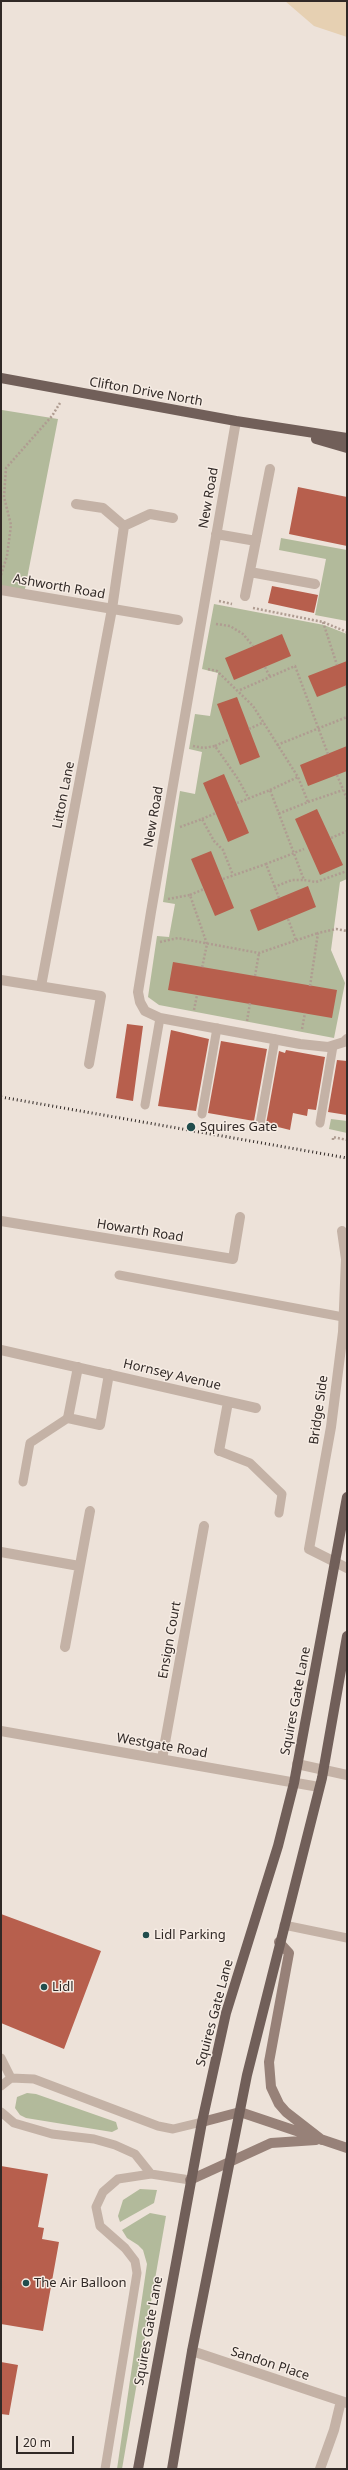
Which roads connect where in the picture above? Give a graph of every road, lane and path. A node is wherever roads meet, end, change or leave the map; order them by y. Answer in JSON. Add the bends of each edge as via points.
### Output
{"nodes":[{"id":1,"x":1,"y":378,"type":"edge"},
{"id":2,"x":67,"y":390,"type":"junction"},
{"id":3,"x":236,"y":421,"type":"junction"},
{"id":4,"x":287,"y":430,"type":"junction"},
{"id":5,"x":347,"y":438,"type":"edge"},
{"id":6,"x":347,"y":448,"type":"edge"},
{"id":7,"x":270,"y":469,"type":"dead end"},
{"id":8,"x":76,"y":504,"type":"dead end"},
{"id":9,"x":173,"y":518,"type":"dead end"},
{"id":10,"x":124,"y":526,"type":"junction"},
{"id":11,"x":216,"y":534,"type":"junction"},
{"id":12,"x":256,"y":541,"type":"junction"},
{"id":13,"x":250,"y":572,"type":"junction"},
{"id":14,"x":1,"y":575,"type":"edge"},
{"id":15,"x":315,"y":584,"type":"dead end"},
{"id":16,"x":1,"y":590,"type":"edge"},
{"id":17,"x":246,"y":596,"type":"dead end"},
{"id":18,"x":205,"y":598,"type":"junction"},
{"id":19,"x":235,"y":604,"type":"dead end"},
{"id":20,"x":249,"y":607,"type":"dead end"},
{"id":21,"x":112,"y":609,"type":"junction"},
{"id":22,"x":178,"y":620,"type":"dead end"},
{"id":23,"x":201,"y":621,"type":"junction"},
{"id":24,"x":323,"y":622,"type":"junction"},
{"id":25,"x":347,"y":632,"type":"edge"},
{"id":26,"x":254,"y":646,"type":"dead end"},
{"id":27,"x":338,"y":665,"type":"dead end"},
{"id":28,"x":194,"y":666,"type":"junction"},
{"id":29,"x":265,"y":667,"type":"dead end"},
{"id":30,"x":270,"y":677,"type":"junction"},
{"id":31,"x":239,"y":690,"type":"junction"},
{"id":32,"x":347,"y":717,"type":"edge"},
{"id":33,"x":264,"y":722,"type":"junction"},
{"id":34,"x":318,"y":728,"type":"junction"},
{"id":35,"x":249,"y":730,"type":"dead end"},
{"id":36,"x":228,"y":740,"type":"dead end"},
{"id":37,"x":180,"y":744,"type":"junction"},
{"id":38,"x":277,"y":745,"type":"junction"},
{"id":39,"x":215,"y":746,"type":"junction"},
{"id":40,"x":328,"y":754,"type":"dead end"},
{"id":41,"x":337,"y":775,"type":"dead end"},
{"id":42,"x":298,"y":777,"type":"junction"},
{"id":43,"x":270,"y":790,"type":"junction"},
{"id":44,"x":343,"y":790,"type":"junction"},
{"id":45,"x":249,"y":799,"type":"junction"},
{"id":46,"x":347,"y":799,"type":"edge"},
{"id":47,"x":308,"y":802,"type":"junction"},
{"id":48,"x":237,"y":803,"type":"dead end"},
{"id":49,"x":216,"y":813,"type":"dead end"},
{"id":50,"x":278,"y":814,"type":"junction"},
{"id":51,"x":202,"y":819,"type":"junction"},
{"id":52,"x":166,"y":827,"type":"junction"},
{"id":53,"x":347,"y":831,"type":"edge"},
{"id":54,"x":330,"y":838,"type":"dead end"},
{"id":55,"x":304,"y":849,"type":"dead end"},
{"id":56,"x":294,"y":853,"type":"junction"},
{"id":57,"x":266,"y":864,"type":"junction"},
{"id":58,"x":347,"y":871,"type":"edge"},
{"id":59,"x":234,"y":875,"type":"junction"},
{"id":60,"x":223,"y":879,"type":"dead end"},
{"id":61,"x":304,"y":880,"type":"junction"},
{"id":62,"x":274,"y":887,"type":"junction"},
{"id":63,"x":204,"y":888,"type":"dead end"},
{"id":64,"x":190,"y":894,"type":"junction"},
{"id":65,"x":153,"y":897,"type":"junction"},
{"id":66,"x":279,"y":898,"type":"dead end"},
{"id":67,"x":288,"y":919,"type":"dead end"},
{"id":68,"x":347,"y":931,"type":"edge"},
{"id":69,"x":318,"y":933,"type":"junction"},
{"id":70,"x":146,"y":940,"type":"junction"},
{"id":71,"x":296,"y":940,"type":"junction"},
{"id":72,"x":207,"y":944,"type":"junction"},
{"id":73,"x":259,"y":952,"type":"junction"},
{"id":74,"x":202,"y":968,"type":"dead end"},
{"id":75,"x":255,"y":976,"type":"dead end"},
{"id":76,"x":1,"y":980,"type":"edge"},
{"id":77,"x":41,"y":986,"type":"junction"},
{"id":78,"x":310,"y":986,"type":"dead end"},
{"id":79,"x":160,"y":1018,"type":"junction"},
{"id":80,"x":217,"y":1028,"type":"junction"},
{"id":81,"x":275,"y":1039,"type":"junction"},
{"id":82,"x":347,"y":1039,"type":"edge"},
{"id":83,"x":333,"y":1046,"type":"junction"},
{"id":84,"x":88,"y":1064,"type":"dead end"},
{"id":85,"x":145,"y":1105,"type":"dead end"},
{"id":86,"x":202,"y":1114,"type":"dead end"},
{"id":87,"x":320,"y":1123,"type":"dead end"},
{"id":88,"x":260,"y":1124,"type":"dead end"},
{"id":89,"x":333,"y":1140,"type":"dead end"},
{"id":90,"x":347,"y":1140,"type":"edge"},
{"id":91,"x":240,"y":1217,"type":"dead end"},
{"id":92,"x":1,"y":1221,"type":"edge"},
{"id":93,"x":342,"y":1231,"type":"dead end"},
{"id":94,"x":119,"y":1275,"type":"dead end"},
{"id":95,"x":343,"y":1317,"type":"junction"},
{"id":96,"x":1,"y":1350,"type":"edge"},
{"id":97,"x":78,"y":1367,"type":"junction"},
{"id":98,"x":109,"y":1374,"type":"junction"},
{"id":99,"x":228,"y":1402,"type":"junction"},
{"id":100,"x":256,"y":1408,"type":"dead end"},
{"id":101,"x":68,"y":1418,"type":"junction"},
{"id":102,"x":219,"y":1451,"type":"joint"},
{"id":103,"x":23,"y":1482,"type":"dead end"},
{"id":104,"x":347,"y":1497,"type":"edge"},
{"id":105,"x":90,"y":1511,"type":"dead end"},
{"id":106,"x":279,"y":1513,"type":"dead end"},
{"id":107,"x":344,"y":1525,"type":"edge"},
{"id":108,"x":204,"y":1526,"type":"dead end"},
{"id":109,"x":1,"y":1552,"type":"edge"},
{"id":110,"x":335,"y":1563,"type":"junction"},
{"id":111,"x":79,"y":1566,"type":"junction"},
{"id":112,"x":347,"y":1568,"type":"edge"},
{"id":113,"x":347,"y":1636,"type":"edge"},
{"id":114,"x":65,"y":1647,"type":"dead end"},
{"id":115,"x":1,"y":1731,"type":"edge"},
{"id":116,"x":162,"y":1759,"type":"junction"},
{"id":117,"x":297,"y":1764,"type":"junction"},
{"id":118,"x":324,"y":1768,"type":"junction"},
{"id":119,"x":347,"y":1775,"type":"edge"},
{"id":120,"x":294,"y":1783,"type":"junction"},
{"id":121,"x":319,"y":1787,"type":"junction"},
{"id":122,"x":284,"y":1925,"type":"junction"},
{"id":123,"x":347,"y":1938,"type":"edge"},
{"id":124,"x":279,"y":1942,"type":"junction"},
{"id":125,"x":1,"y":2058,"type":"edge"},
{"id":126,"x":11,"y":2078,"type":"junction"},
{"id":127,"x":1,"y":2086,"type":"edge"},
{"id":128,"x":1,"y":2112,"type":"edge"},
{"id":129,"x":240,"y":2112,"type":"junction"},
{"id":130,"x":202,"y":2122,"type":"junction"},
{"id":131,"x":322,"y":2140,"type":"junction"},
{"id":132,"x":347,"y":2148,"type":"edge"},
{"id":133,"x":229,"y":2163,"type":"junction"},
{"id":134,"x":151,"y":2174,"type":"junction"},
{"id":135,"x":190,"y":2180,"type":"junction"},
{"id":136,"x":192,"y":2351,"type":"junction"},
{"id":137,"x":344,"y":2402,"type":"edge"},
{"id":138,"x":105,"y":2469,"type":"edge"},
{"id":139,"x":138,"y":2469,"type":"edge"},
{"id":140,"x":172,"y":2469,"type":"edge"},
{"id":141,"x":320,"y":2469,"type":"edge"}],
"edges":[{"from":1,"to":2,"type":"main road","name":"Clifton Drive North"},
{"from":2,"to":3,"type":"main road","name":"Clifton Drive North"},
{"from":2,"to":14,"type":"path","via":[[52,416],[6,468],[4,497],[11,525],[7,556]]},
{"from":3,"to":4,"type":"main road","name":"Clifton Drive North"},
{"from":3,"to":11,"type":"street","name":"New Road"},
{"from":4,"to":5,"type":"main road","name":"Clifton Drive North"},
{"from":4,"to":6,"type":"main road","name":"Clifton Drive North"},
{"from":7,"to":12,"type":"street"},
{"from":8,"to":10,"type":"street","via":[[103,508]]},
{"from":9,"to":10,"type":"street","via":[[150,514]]},
{"from":10,"to":21,"type":"street","name":"Ashworth Road"},
{"from":11,"to":12,"type":"street"},
{"from":11,"to":18,"type":"street","name":"New Road"},
{"from":12,"to":13,"type":"street"},
{"from":13,"to":15,"type":"street"},
{"from":13,"to":17,"type":"street"},
{"from":16,"to":21,"type":"street","name":"Ashworth Road"},
{"from":18,"to":19,"type":"path"},
{"from":18,"to":23,"type":"street","name":"New Road"},
{"from":20,"to":24,"type":"path"},
{"from":21,"to":22,"type":"street","name":"Ashworth Road"},
{"from":21,"to":77,"type":"street","name":"Litton Lane"},
{"from":23,"to":26,"type":"path","via":[[230,626],[243,634]]},
{"from":23,"to":28,"type":"street","name":"New Road"},
{"from":24,"to":25,"type":"path"},
{"from":24,"to":27,"type":"path"},
{"from":28,"to":31,"type":"path","via":[[217,671]]},
{"from":28,"to":37,"type":"street","name":"New Road"},
{"from":29,"to":30,"type":"path"},
{"from":30,"to":31,"type":"path"},
{"from":30,"to":34,"type":"path","via":[[295,666]]},
{"from":31,"to":33,"type":"path"},
{"from":32,"to":34,"type":"path"},
{"from":33,"to":35,"type":"path"},
{"from":33,"to":38,"type":"path"},
{"from":34,"to":38,"type":"path"},
{"from":34,"to":40,"type":"path"},
{"from":36,"to":39,"type":"path"},
{"from":37,"to":39,"type":"path","via":[[204,748]]},
{"from":37,"to":52,"type":"street","name":"New Road"},
{"from":38,"to":42,"type":"path"},
{"from":39,"to":45,"type":"path"},
{"from":41,"to":44,"type":"path"},
{"from":42,"to":43,"type":"path"},
{"from":42,"to":47,"type":"path"},
{"from":43,"to":45,"type":"path"},
{"from":43,"to":50,"type":"path"},
{"from":44,"to":46,"type":"path"},
{"from":44,"to":47,"type":"path"},
{"from":45,"to":48,"type":"path"},
{"from":47,"to":50,"type":"path"},
{"from":49,"to":51,"type":"path"},
{"from":50,"to":56,"type":"path"},
{"from":51,"to":52,"type":"path","via":[[174,829]]},
{"from":51,"to":59,"type":"path","via":[[214,841],[223,850]]},
{"from":52,"to":65,"type":"street","name":"New Road"},
{"from":53,"to":54,"type":"path"},
{"from":55,"to":56,"type":"path"},
{"from":56,"to":57,"type":"path"},
{"from":56,"to":61,"type":"path"},
{"from":57,"to":59,"type":"path"},
{"from":57,"to":62,"type":"path"},
{"from":58,"to":61,"type":"path","via":[[316,882]]},
{"from":59,"to":60,"type":"path"},
{"from":61,"to":62,"type":"path","via":[[292,880]]},
{"from":62,"to":66,"type":"path"},
{"from":63,"to":64,"type":"path"},
{"from":64,"to":65,"type":"path","via":[[168,899]]},
{"from":64,"to":72,"type":"path"},
{"from":65,"to":70,"type":"street","name":"New Road"},
{"from":67,"to":71,"type":"path"},
{"from":68,"to":69,"type":"path","via":[[336,929]]},
{"from":69,"to":71,"type":"path"},
{"from":69,"to":78,"type":"path"},
{"from":70,"to":72,"type":"path","via":[[161,942],[178,938]]},
{"from":70,"to":79,"type":"street","name":"New Road","via":[[138,992],[145,1011]]},
{"from":71,"to":73,"type":"path"},
{"from":72,"to":73,"type":"path"},
{"from":72,"to":74,"type":"path"},
{"from":73,"to":75,"type":"path"},
{"from":76,"to":77,"type":"street"},
{"from":77,"to":84,"type":"street","via":[[101,996]]},
{"from":79,"to":80,"type":"street","name":"New Road"},
{"from":79,"to":85,"type":"lane"},
{"from":80,"to":81,"type":"street","name":"New Road"},
{"from":80,"to":86,"type":"lane"},
{"from":81,"to":83,"type":"street","name":"New Road"},
{"from":81,"to":88,"type":"lane"},
{"from":82,"to":83,"type":"street"},
{"from":83,"to":87,"type":"lane"},
{"from":89,"to":90,"type":"path","via":[[333,1137]]},
{"from":91,"to":92,"type":"street","name":"Howarth Road","via":[[233,1259]]},
{"from":93,"to":95,"type":"street","name":"Bridge Side","via":[[346,1259]]},
{"from":94,"to":95,"type":"lane"},
{"from":95,"to":110,"type":"street","name":"Bridge Side","via":[[331,1427],[309,1549]]},
{"from":96,"to":97,"type":"street","name":"Hornsey Avenue"},
{"from":97,"to":98,"type":"street","name":"Hornsey Avenue"},
{"from":97,"to":101,"type":"street"},
{"from":98,"to":99,"type":"street","name":"Hornsey Avenue"},
{"from":98,"to":101,"type":"street","name":"Hornsey Avenue","via":[[100,1424]]},
{"from":99,"to":100,"type":"street","name":"Hornsey Avenue"},
{"from":99,"to":102,"type":"street","name":"Hornsey Avenue"},
{"from":101,"to":103,"type":"lane","via":[[30,1443]]},
{"from":102,"to":106,"type":"lane","via":[[250,1463],[282,1494]]},
{"from":104,"to":107,"type":"main road","name":"Squires Gate Lane"},
{"from":105,"to":111,"type":"street"},
{"from":107,"to":110,"type":"main road","name":"Squires Gate Lane"},
{"from":108,"to":116,"type":"street","name":"Ensign Court"},
{"from":109,"to":111,"type":"street"},
{"from":110,"to":112,"type":"street","name":"Bridge Side"},
{"from":110,"to":117,"type":"main road","name":"Squires Gate Lane"},
{"from":111,"to":114,"type":"street"},
{"from":113,"to":118,"type":"main road"},
{"from":115,"to":116,"type":"street","name":"Westgate Road"},
{"from":116,"to":120,"type":"street","name":"Westgate Road"},
{"from":117,"to":118,"type":"street"},
{"from":117,"to":120,"type":"main road","name":"Squires Gate Lane"},
{"from":118,"to":119,"type":"street"},
{"from":118,"to":121,"type":"main road"},
{"from":120,"to":121,"type":"street","name":"Westgate Road"},
{"from":120,"to":130,"type":"main road","name":"Squires Gate Lane","via":[[278,1846],[226,2013]]},
{"from":121,"to":122,"type":"main road"},
{"from":122,"to":123,"type":"lane"},
{"from":122,"to":124,"type":"main road"},
{"from":124,"to":129,"type":"main road"},
{"from":124,"to":131,"type":"main road","via":[[289,1953],[269,2062],[271,2088],[286,2112]]},
{"from":125,"to":126,"type":"lane"},
{"from":126,"to":127,"type":"lane"},
{"from":126,"to":130,"type":"lane","via":[[34,2079],[173,2130]]},
{"from":128,"to":134,"type":"lane","via":[[14,2123],[52,2134],[94,2139],[115,2145],[135,2154]]},
{"from":129,"to":130,"type":"main road"},
{"from":129,"to":131,"type":"main road"},
{"from":129,"to":133,"type":"main road"},
{"from":130,"to":135,"type":"main road","name":"Squires Gate Lane"},
{"from":131,"to":132,"type":"main road"},
{"from":131,"to":133,"type":"main road","via":[[271,2143]]},
{"from":133,"to":135,"type":"main road"},
{"from":133,"to":136,"type":"main road"},
{"from":134,"to":135,"type":"lane"},
{"from":134,"to":138,"type":"lane","via":[[118,2179],[103,2192],[96,2207],[100,2226],[128,2252],[135,2261],[137,2273]]},
{"from":135,"to":139,"type":"main road","name":"Squires Gate Lane"},
{"from":136,"to":137,"type":"street","name":"Sandon Place"},
{"from":136,"to":140,"type":"main road"},
{"from":137,"to":141,"type":"street","name":"Sandon Place"}]}
